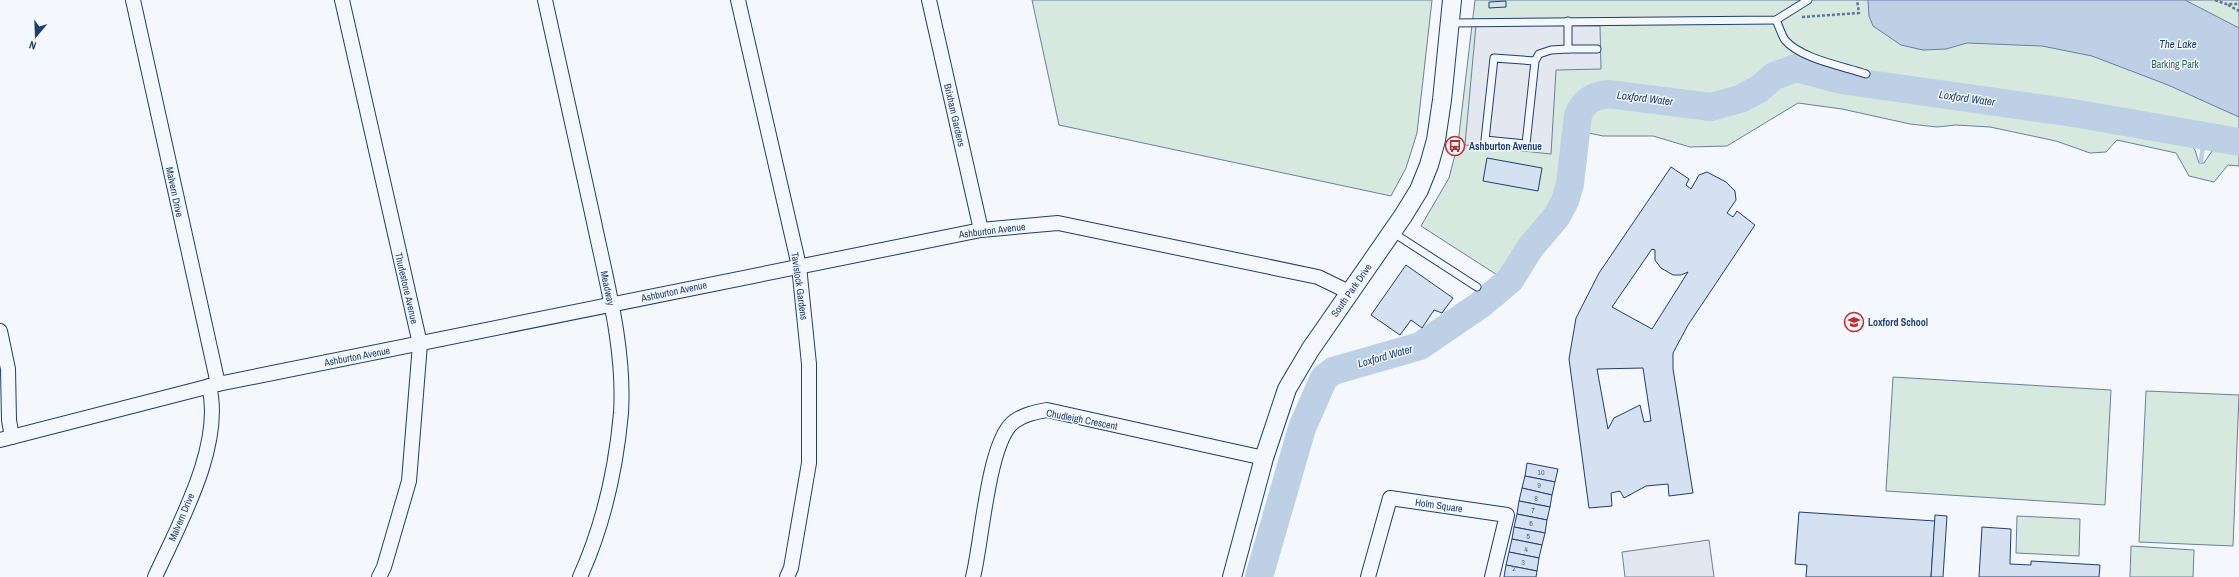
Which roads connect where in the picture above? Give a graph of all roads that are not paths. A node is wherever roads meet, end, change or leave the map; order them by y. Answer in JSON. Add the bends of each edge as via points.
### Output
{"nodes":[{"id":1,"x":133,"y":0,"type":"edge"},
{"id":2,"x":342,"y":0,"type":"edge"},
{"id":3,"x":545,"y":0,"type":"edge"},
{"id":4,"x":738,"y":0,"type":"edge"},
{"id":5,"x":929,"y":0,"type":"edge"},
{"id":6,"x":1452,"y":0,"type":"edge"},
{"id":7,"x":1808,"y":0,"type":"edge"},
{"id":8,"x":1776,"y":20,"type":"junction"},
{"id":9,"x":1568,"y":21,"type":"junction"},
{"id":10,"x":1450,"y":23,"type":"junction"},
{"id":11,"x":1597,"y":49,"type":"dead end"},
{"id":12,"x":1568,"y":50,"type":"junction"},
{"id":13,"x":1535,"y":61,"type":"junction"},
{"id":14,"x":1866,"y":74,"type":"dead end"},
{"id":15,"x":981,"y":230,"type":"junction"},
{"id":16,"x":1392,"y":232,"type":"junction"},
{"id":17,"x":800,"y":266,"type":"junction"},
{"id":18,"x":1477,"y":287,"type":"dead end"},
{"id":19,"x":1349,"y":292,"type":"junction"},
{"id":20,"x":612,"y":304,"type":"junction"},
{"id":21,"x":0,"y":331,"type":"edge"},
{"id":22,"x":420,"y":344,"type":"junction"},
{"id":23,"x":213,"y":385,"type":"junction"},
{"id":24,"x":6,"y":439,"type":"edge"},
{"id":25,"x":1264,"y":458,"type":"junction"},
{"id":26,"x":155,"y":577,"type":"edge"},
{"id":27,"x":379,"y":577,"type":"edge"},
{"id":28,"x":580,"y":577,"type":"edge"},
{"id":29,"x":787,"y":577,"type":"edge"},
{"id":30,"x":974,"y":577,"type":"edge"},
{"id":31,"x":1232,"y":577,"type":"edge"},
{"id":32,"x":1368,"y":577,"type":"edge"},
{"id":33,"x":1492,"y":577,"type":"edge"}],
"edges":[{"from":1,"to":23,"type":"street","name":"Malvern Drive"},
{"from":2,"to":22,"type":"street","name":"Thurlestone Avenue"},
{"from":3,"to":20,"type":"street","name":"Meadway"},
{"from":4,"to":17,"type":"street","name":"Tavistock Gardens"},
{"from":5,"to":15,"type":"street","name":"Brixham Gardens"},
{"from":6,"to":10,"type":"street","name":"South Park Drive"},
{"from":7,"to":8,"type":"lane"},
{"from":8,"to":9,"type":"lane"},
{"from":8,"to":14,"type":"lane","via":[[1786,40],[1812,58]]},
{"from":9,"to":10,"type":"lane"},
{"from":9,"to":12,"type":"lane"},
{"from":10,"to":16,"type":"street","name":"South Park Drive","via":[[1442,100],[1431,159],[1419,190]]},
{"from":11,"to":12,"type":"lane"},
{"from":12,"to":13,"type":"lane","via":[[1551,50],[1539,54]]},
{"from":13,"to":13,"type":"lane","via":[[1526,144],[1485,140],[1494,58]]},
{"from":15,"to":17,"type":"street","name":"Ashburton Avenue"},
{"from":15,"to":19,"type":"street","name":"Ashburton Avenue","via":[[1058,223],[1318,277]]},
{"from":16,"to":18,"type":"lane"},
{"from":16,"to":19,"type":"street","name":"South Park Drive"},
{"from":17,"to":20,"type":"street","name":"Ashburton Avenue"},
{"from":17,"to":29,"type":"street","name":"Tavistock Gardens","via":[[809,364],[809,463],[791,568]]},
{"from":19,"to":25,"type":"street","name":"South Park Drive","via":[[1287,389]]},
{"from":20,"to":22,"type":"street","name":"Ashburton Avenue"},
{"from":20,"to":28,"type":"street","name":"Meadway","via":[[620,361],[621,412],[607,502]]},
{"from":21,"to":24,"type":"street","via":[[8,369],[9,420]]},
{"from":22,"to":23,"type":"street","name":"Ashburton Avenue"},
{"from":22,"to":27,"type":"street","name":"Thurlestone Avenue","via":[[410,481]]},
{"from":23,"to":24,"type":"street","name":"Ashburton Avenue"},
{"from":23,"to":26,"type":"street","name":"Malvern Drive","via":[[211,427],[206,453],[178,528]]},
{"from":25,"to":30,"type":"street","name":"Chudleigh Crescent","via":[[1047,410],[1031,413],[1015,421],[1002,435],[995,456]]},
{"from":25,"to":31,"type":"street","name":"South Park Drive"},
{"from":32,"to":33,"type":"street","name":"Holm Square","via":[[1390,498],[1507,515]]}]}
